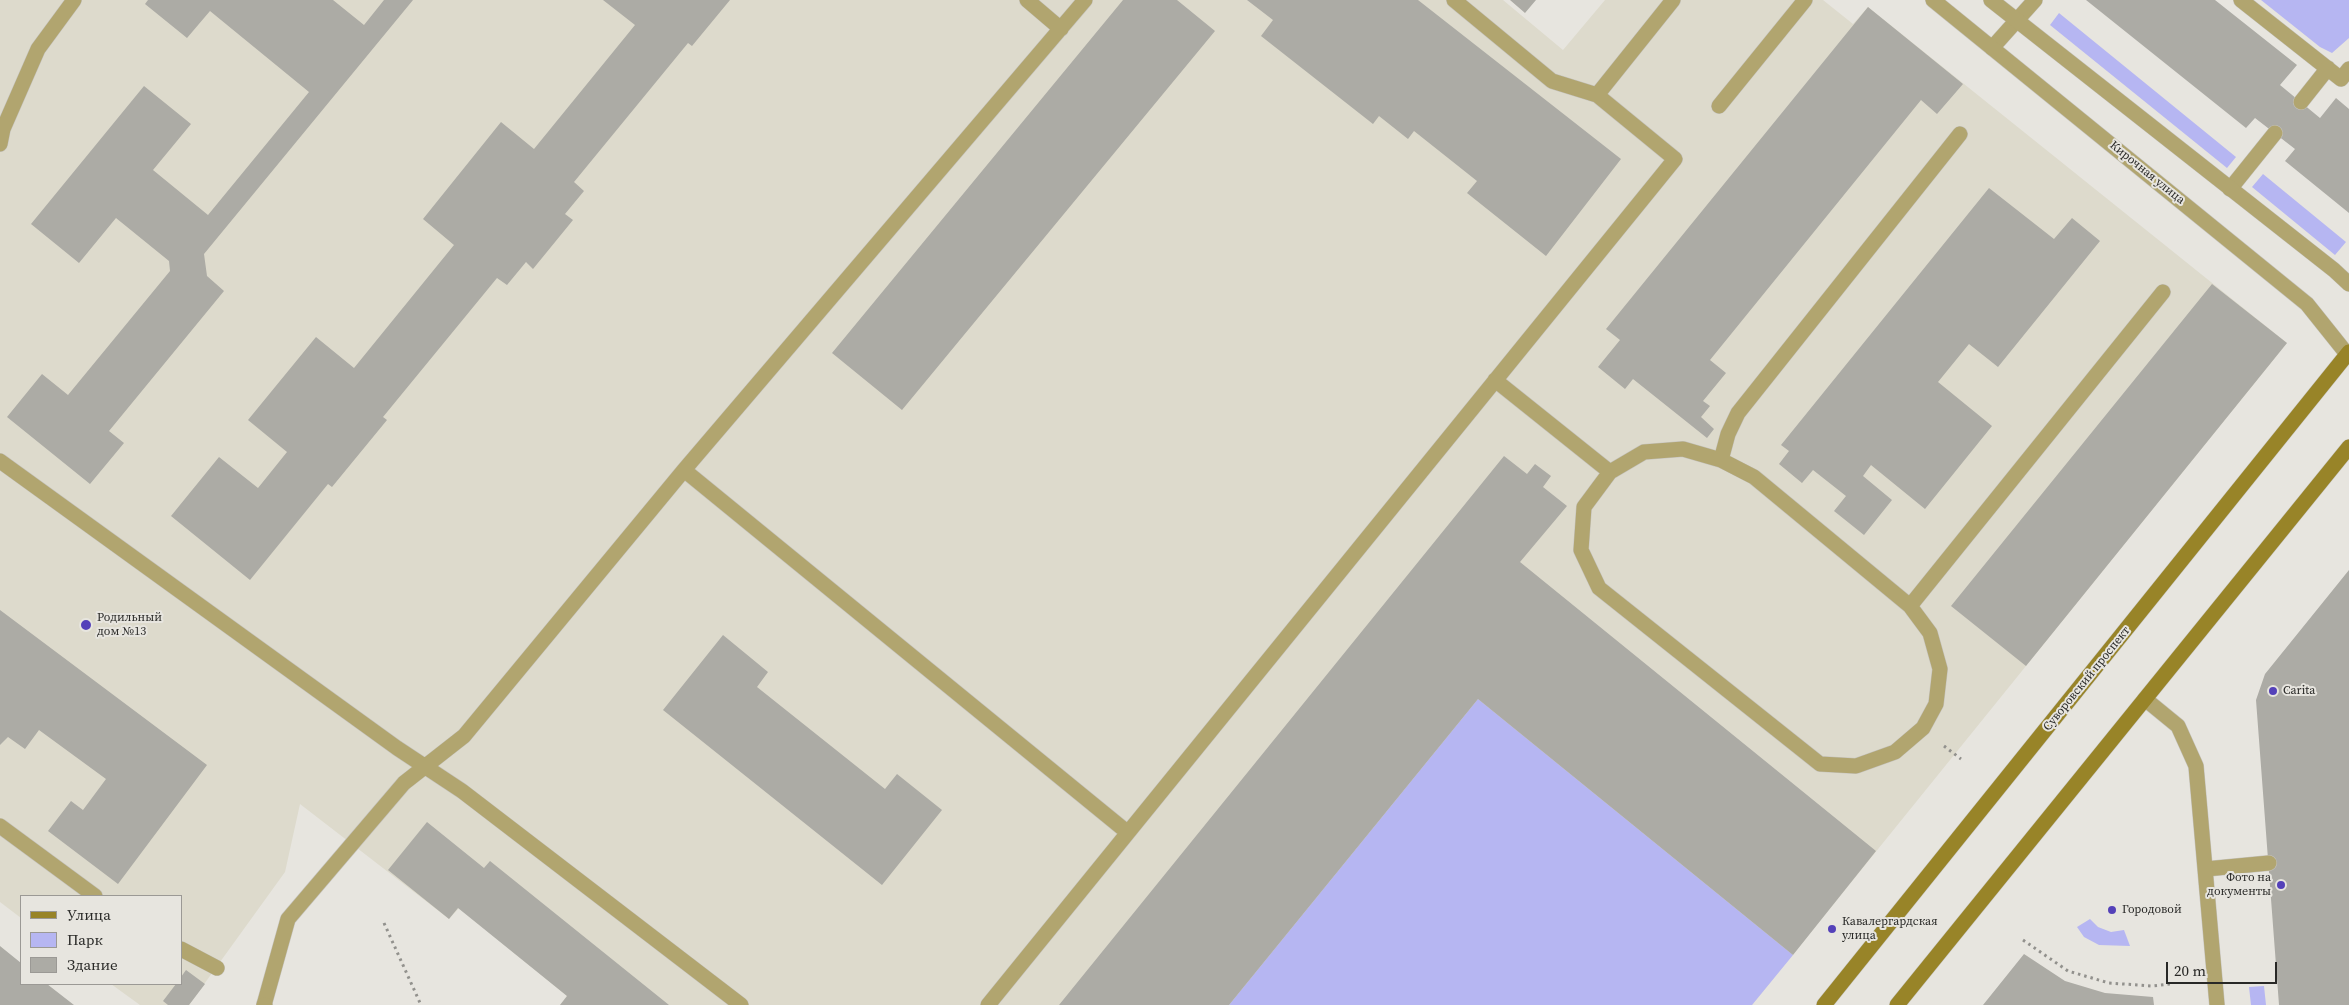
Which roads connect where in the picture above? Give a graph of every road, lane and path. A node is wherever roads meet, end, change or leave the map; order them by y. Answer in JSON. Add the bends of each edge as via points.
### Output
{"nodes":[{"id":1,"x":74,"y":0,"type":"edge"},
{"id":2,"x":1027,"y":0,"type":"edge"},
{"id":3,"x":1085,"y":0,"type":"edge"},
{"id":4,"x":1454,"y":0,"type":"edge"},
{"id":5,"x":1673,"y":0,"type":"edge"},
{"id":6,"x":1933,"y":0,"type":"edge"},
{"id":7,"x":1991,"y":0,"type":"edge"},
{"id":8,"x":2035,"y":0,"type":"edge"},
{"id":9,"x":2242,"y":0,"type":"edge"},
{"id":10,"x":1796,"y":3,"type":"edge"},
{"id":11,"x":2016,"y":21,"type":"junction"},
{"id":12,"x":1061,"y":29,"type":"junction"},
{"id":13,"x":1992,"y":48,"type":"junction"},
{"id":14,"x":2328,"y":68,"type":"junction"},
{"id":15,"x":2349,"y":69,"type":"edge"},
{"id":16,"x":1597,"y":95,"type":"junction"},
{"id":17,"x":2301,"y":102,"type":"dead end"},
{"id":18,"x":1719,"y":106,"type":"dead end"},
{"id":19,"x":2275,"y":133,"type":"dead end"},
{"id":20,"x":1960,"y":134,"type":"dead end"},
{"id":21,"x":0,"y":144,"type":"edge"},
{"id":22,"x":2230,"y":188,"type":"junction"},
{"id":23,"x":2349,"y":284,"type":"edge"},
{"id":24,"x":2163,"y":292,"type":"dead end"},
{"id":25,"x":2348,"y":354,"type":"edge"},
{"id":26,"x":1495,"y":380,"type":"junction"},
{"id":27,"x":2349,"y":446,"type":"edge"},
{"id":28,"x":0,"y":460,"type":"edge"},
{"id":29,"x":1721,"y":460,"type":"junction"},
{"id":30,"x":684,"y":470,"type":"junction"},
{"id":31,"x":1610,"y":472,"type":"junction"},
{"id":32,"x":1910,"y":606,"type":"junction"},
{"id":33,"x":2146,"y":699,"type":"junction"},
{"id":34,"x":1955,"y":754,"type":"dead end"},
{"id":35,"x":1961,"y":759,"type":"dead end"},
{"id":36,"x":425,"y":767,"type":"junction"},
{"id":37,"x":0,"y":826,"type":"edge"},
{"id":38,"x":1127,"y":832,"type":"junction"},
{"id":39,"x":2268,"y":864,"type":"dead end"},
{"id":40,"x":2206,"y":869,"type":"junction"},
{"id":41,"x":95,"y":895,"type":"edge"},
{"id":42,"x":384,"y":923,"type":"dead end"},
{"id":43,"x":2023,"y":940,"type":"dead end"},
{"id":44,"x":182,"y":950,"type":"edge"},
{"id":45,"x":217,"y":968,"type":"dead end"},
{"id":46,"x":2171,"y":984,"type":"dead end"},
{"id":47,"x":264,"y":1005,"type":"edge"},
{"id":48,"x":421,"y":1005,"type":"edge"},
{"id":49,"x":740,"y":1005,"type":"edge"},
{"id":50,"x":988,"y":1005,"type":"edge"},
{"id":51,"x":1824,"y":1005,"type":"edge"},
{"id":52,"x":1897,"y":1005,"type":"edge"},
{"id":53,"x":2216,"y":1005,"type":"edge"}],
"edges":[{"from":1,"to":21,"type":"street","via":[[38,49],[3,129]]},
{"from":2,"to":12,"type":"street"},
{"from":3,"to":12,"type":"street"},
{"from":4,"to":16,"type":"street","via":[[1552,81]]},
{"from":5,"to":16,"type":"street"},
{"from":6,"to":13,"type":"street","name":"Кирочная улица"},
{"from":7,"to":11,"type":"street"},
{"from":8,"to":11,"type":"street"},
{"from":9,"to":14,"type":"street"},
{"from":10,"to":18,"type":"street"},
{"from":11,"to":13,"type":"street"},
{"from":11,"to":22,"type":"street"},
{"from":12,"to":30,"type":"street"},
{"from":13,"to":25,"type":"street","name":"Кирочная улица","via":[[2307,304]]},
{"from":14,"to":15,"type":"street","via":[[2341,79]]},
{"from":14,"to":17,"type":"street"},
{"from":16,"to":26,"type":"street","via":[[1675,159]]},
{"from":19,"to":22,"type":"street"},
{"from":20,"to":29,"type":"street","via":[[1738,412]]},
{"from":22,"to":23,"type":"street"},
{"from":24,"to":32,"type":"street"},
{"from":25,"to":51,"type":"main road","name":"Суворовский проспект"},
{"from":26,"to":31,"type":"street"},
{"from":26,"to":38,"type":"street"},
{"from":27,"to":33,"type":"main road"},
{"from":28,"to":36,"type":"street"},
{"from":29,"to":31,"type":"street","via":[[1682,450],[1644,452]]},
{"from":29,"to":32,"type":"street","via":[[1754,477]]},
{"from":30,"to":36,"type":"street","via":[[464,736]]},
{"from":30,"to":38,"type":"street"},
{"from":31,"to":32,"type":"street","via":[[1584,507],[1582,550],[1598,588],[1820,764],[1856,766],[1895,752],[1923,728],[1936,704],[1940,669],[1930,633]]},
{"from":33,"to":40,"type":"street","via":[[2178,726],[2196,766]]},
{"from":33,"to":52,"type":"main road"},
{"from":34,"to":35,"type":"path"},
{"from":36,"to":47,"type":"street","via":[[404,783],[288,919]]},
{"from":36,"to":49,"type":"street","via":[[462,791]]},
{"from":37,"to":41,"type":"street"},
{"from":38,"to":50,"type":"street"},
{"from":39,"to":40,"type":"street"},
{"from":40,"to":53,"type":"street"},
{"from":42,"to":48,"type":"path"},
{"from":43,"to":46,"type":"path","via":[[2068,971],[2100,980],[2152,986]]},
{"from":44,"to":45,"type":"street"}]}
